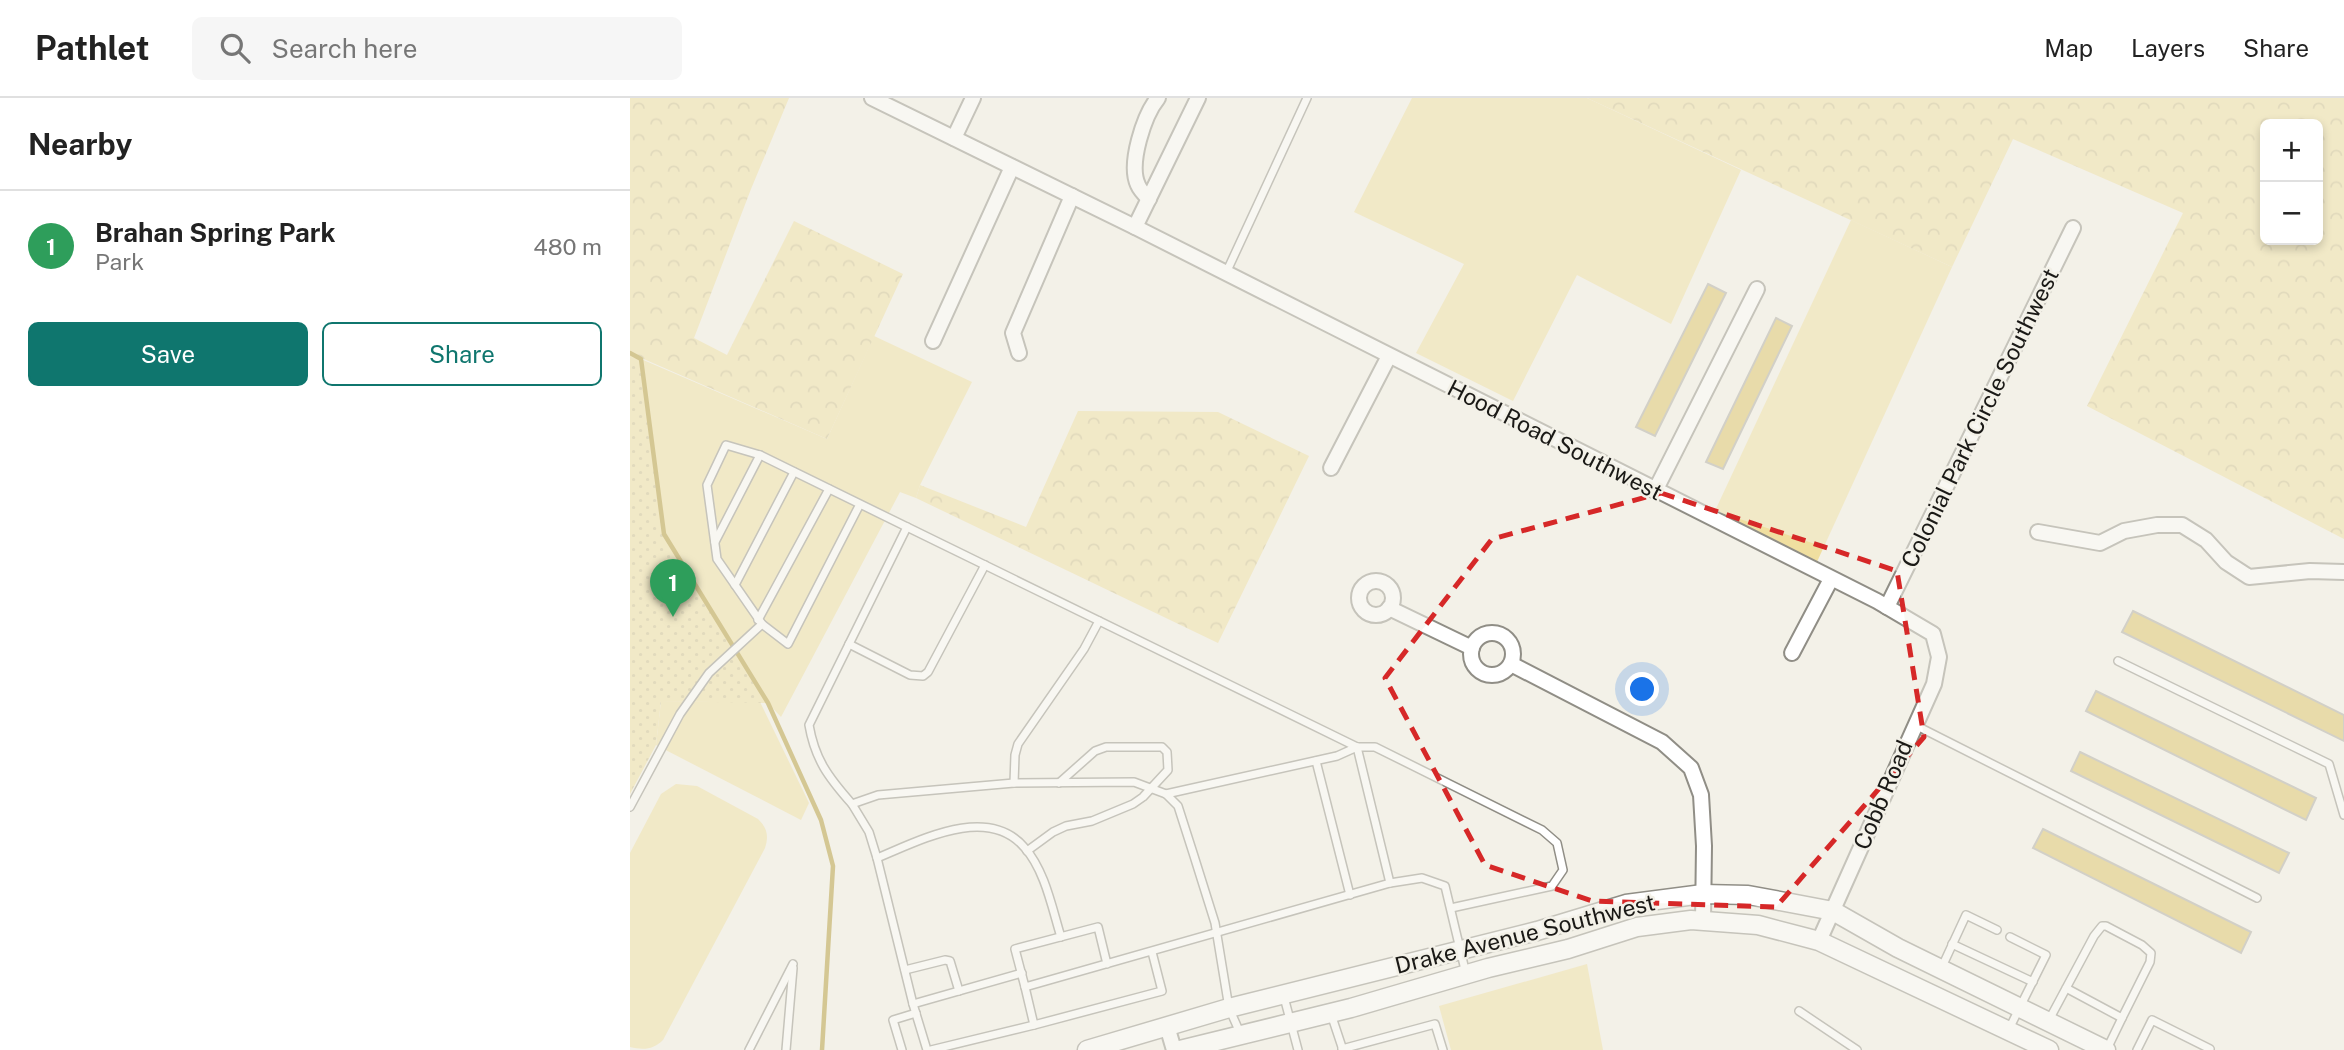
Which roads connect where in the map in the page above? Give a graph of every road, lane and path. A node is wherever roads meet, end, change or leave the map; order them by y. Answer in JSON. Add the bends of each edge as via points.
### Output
{"nodes":[{"id":1,"x":872,"y":98,"type":"edge"},
{"id":2,"x":973,"y":98,"type":"edge"},
{"id":3,"x":1158,"y":98,"type":"edge"},
{"id":4,"x":1198,"y":98,"type":"edge"},
{"id":5,"x":1307,"y":98,"type":"edge"},
{"id":6,"x":954,"y":138,"type":"junction"},
{"id":7,"x":1012,"y":167,"type":"junction"},
{"id":8,"x":1072,"y":196,"type":"junction"},
{"id":9,"x":1149,"y":199,"type":"junction"},
{"id":10,"x":1136,"y":227,"type":"junction"},
{"id":11,"x":2073,"y":228,"type":"dead end"},
{"id":12,"x":1226,"y":273,"type":"junction"},
{"id":13,"x":1757,"y":289,"type":"dead end"},
{"id":14,"x":933,"y":341,"type":"dead end"},
{"id":15,"x":1019,"y":353,"type":"dead end"},
{"id":16,"x":1389,"y":356,"type":"junction"},
{"id":17,"x":760,"y":455,"type":"junction"},
{"id":18,"x":1331,"y":468,"type":"dead end"},
{"id":19,"x":794,"y":472,"type":"junction"},
{"id":20,"x":829,"y":489,"type":"junction"},
{"id":21,"x":1655,"y":491,"type":"junction"},
{"id":22,"x":860,"y":504,"type":"junction"},
{"id":23,"x":907,"y":527,"type":"junction"},
{"id":24,"x":2038,"y":532,"type":"dead end"},
{"id":25,"x":715,"y":543,"type":"junction"},
{"id":26,"x":985,"y":565,"type":"junction"},
{"id":27,"x":2344,"y":572,"type":"edge"},
{"id":28,"x":1832,"y":579,"type":"junction"},
{"id":29,"x":735,"y":585,"type":"junction"},
{"id":30,"x":1887,"y":607,"type":"junction"},
{"id":31,"x":1389,"y":608,"type":"dead end"},
{"id":32,"x":1099,"y":621,"type":"junction"},
{"id":33,"x":760,"y":622,"type":"junction"},
{"id":34,"x":849,"y":644,"type":"junction"},
{"id":35,"x":1472,"y":648,"type":"junction"},
{"id":36,"x":1792,"y":653,"type":"dead end"},
{"id":37,"x":2118,"y":661,"type":"dead end"},
{"id":38,"x":1511,"y":664,"type":"junction"},
{"id":39,"x":1935,"y":678,"type":"joint"},
{"id":40,"x":1914,"y":724,"type":"junction"},
{"id":41,"x":1357,"y":747,"type":"junction"},
{"id":42,"x":1316,"y":761,"type":"junction"},
{"id":43,"x":1014,"y":783,"type":"junction"},
{"id":44,"x":1058,"y":783,"type":"junction"},
{"id":45,"x":1152,"y":787,"type":"junction"},
{"id":46,"x":1166,"y":794,"type":"junction"},
{"id":47,"x":852,"y":804,"type":"junction"},
{"id":48,"x":630,"y":807,"type":"edge"},
{"id":49,"x":2344,"y":815,"type":"edge"},
{"id":50,"x":1027,"y":851,"type":"junction"},
{"id":51,"x":877,"y":858,"type":"junction"},
{"id":52,"x":1390,"y":883,"type":"junction"},
{"id":53,"x":1703,"y":894,"type":"junction"},
{"id":54,"x":1350,"y":895,"type":"junction"},
{"id":55,"x":2257,"y":898,"type":"dead end"},
{"id":56,"x":1451,"y":908,"type":"junction"},
{"id":57,"x":1833,"y":911,"type":"junction"},
{"id":58,"x":1703,"y":921,"type":"junction"},
{"id":59,"x":1997,"y":930,"type":"dead end"},
{"id":60,"x":1217,"y":934,"type":"junction"},
{"id":61,"x":1061,"y":937,"type":"junction"},
{"id":62,"x":2010,"y":937,"type":"dead end"},
{"id":63,"x":1819,"y":942,"type":"junction"},
{"id":64,"x":1952,"y":944,"type":"junction"},
{"id":65,"x":1461,"y":950,"type":"junction"},
{"id":66,"x":1153,"y":952,"type":"junction"},
{"id":67,"x":1107,"y":964,"type":"junction"},
{"id":68,"x":1940,"y":969,"type":"junction"},
{"id":69,"x":905,"y":971,"type":"junction"},
{"id":70,"x":1022,"y":973,"type":"junction"},
{"id":71,"x":1466,"y":974,"type":"junction"},
{"id":72,"x":2033,"y":982,"type":"junction"},
{"id":73,"x":1026,"y":987,"type":"junction"},
{"id":74,"x":2066,"y":988,"type":"junction"},
{"id":75,"x":959,"y":991,"type":"junction"},
{"id":76,"x":1284,"y":994,"type":"junction"},
{"id":77,"x":913,"y":1004,"type":"junction"},
{"id":78,"x":2020,"y":1007,"type":"junction"},
{"id":79,"x":1229,"y":1008,"type":"junction"},
{"id":80,"x":1799,"y":1011,"type":"dead end"},
{"id":81,"x":916,"y":1013,"type":"junction"},
{"id":82,"x":1331,"y":1013,"type":"junction"},
{"id":83,"x":2122,"y":1018,"type":"junction"},
{"id":84,"x":2049,"y":1021,"type":"junction"},
{"id":85,"x":1290,"y":1023,"type":"junction"},
{"id":86,"x":1034,"y":1025,"type":"junction"},
{"id":87,"x":1167,"y":1026,"type":"junction"},
{"id":88,"x":2009,"y":1030,"type":"junction"},
{"id":89,"x":1241,"y":1035,"type":"junction"},
{"id":90,"x":1343,"y":1049,"type":"edge"},
{"id":91,"x":749,"y":1050,"type":"edge"},
{"id":92,"x":786,"y":1050,"type":"edge"},
{"id":93,"x":902,"y":1050,"type":"edge"},
{"id":94,"x":929,"y":1050,"type":"edge"},
{"id":95,"x":1087,"y":1050,"type":"edge"},
{"id":96,"x":1174,"y":1050,"type":"edge"},
{"id":97,"x":1181,"y":1050,"type":"edge"},
{"id":98,"x":1298,"y":1050,"type":"edge"},
{"id":99,"x":1443,"y":1050,"type":"edge"},
{"id":100,"x":1857,"y":1050,"type":"edge"},
{"id":101,"x":2049,"y":1050,"type":"edge"},
{"id":102,"x":2106,"y":1050,"type":"edge"},
{"id":103,"x":2137,"y":1050,"type":"edge"},
{"id":104,"x":2211,"y":1050,"type":"edge"}],
"edges":[{"from":1,"to":6,"type":"street"},
{"from":2,"to":6,"type":"street"},
{"from":3,"to":9,"type":"street","via":[[1140,136],[1135,161],[1138,184]]},
{"from":4,"to":9,"type":"street"},
{"from":5,"to":12,"type":"lane"},
{"from":6,"to":7,"type":"street"},
{"from":7,"to":8,"type":"street"},
{"from":7,"to":14,"type":"street"},
{"from":8,"to":10,"type":"street","name":"Hood Road Southwest"},
{"from":8,"to":15,"type":"street","via":[[1013,333]]},
{"from":9,"to":10,"type":"street"},
{"from":10,"to":12,"type":"street","name":"Hood Road Southwest"},
{"from":11,"to":30,"type":"street","name":"Colonial Park Circle Southwest"},
{"from":12,"to":16,"type":"street","name":"Hood Road Southwest"},
{"from":13,"to":21,"type":"street"},
{"from":16,"to":18,"type":"street"},
{"from":16,"to":21,"type":"street","name":"Hood Road Southwest"},
{"from":17,"to":19,"type":"lane"},
{"from":17,"to":25,"type":"lane"},
{"from":17,"to":25,"type":"lane","via":[[726,445],[707,485]]},
{"from":19,"to":20,"type":"lane"},
{"from":19,"to":29,"type":"lane"},
{"from":20,"to":22,"type":"lane"},
{"from":20,"to":33,"type":"lane"},
{"from":21,"to":28,"type":"street","name":"Hood Road Southwest"},
{"from":22,"to":23,"type":"lane"},
{"from":22,"to":33,"type":"lane","via":[[788,644]]},
{"from":23,"to":26,"type":"lane"},
{"from":23,"to":34,"type":"lane"},
{"from":24,"to":27,"type":"street","via":[[2100,543],[2124,531],[2182,526],[2249,577]]},
{"from":25,"to":29,"type":"lane","via":[[717,559]]},
{"from":26,"to":32,"type":"lane"},
{"from":26,"to":34,"type":"lane","via":[[923,676],[910,675]]},
{"from":28,"to":30,"type":"street","name":"Hood Road Southwest"},
{"from":28,"to":36,"type":"street"},
{"from":29,"to":33,"type":"lane"},
{"from":30,"to":39,"type":"street","name":"Hood Road Southwest","via":[[1933,634],[1939,657]]},
{"from":31,"to":35,"type":"street"},
{"from":32,"to":41,"type":"lane"},
{"from":32,"to":43,"type":"lane","via":[[1018,744]]},
{"from":33,"to":48,"type":"lane","via":[[709,673],[680,714]]},
{"from":34,"to":47,"type":"lane","via":[[808,725],[813,748],[831,780]]},
{"from":35,"to":38,"type":"street","via":[[1472,662],[1487,675],[1501,674]]},
{"from":35,"to":38,"type":"street","via":[[1481,637],[1500,635],[1511,644]]},
{"from":37,"to":49,"type":"lane","via":[[2329,764]]},
{"from":38,"to":53,"type":"street","via":[[1662,742],[1691,768],[1701,794]]},
{"from":39,"to":40,"type":"street","name":"Cobb Road"},
{"from":40,"to":55,"type":"lane"},
{"from":40,"to":57,"type":"street","name":"Cobb Road"},
{"from":41,"to":42,"type":"lane"},
{"from":41,"to":52,"type":"lane"},
{"from":41,"to":56,"type":"lane","via":[[1375,747],[1542,830],[1558,843],[1563,870],[1552,886]]},
{"from":42,"to":46,"type":"lane"},
{"from":42,"to":54,"type":"lane"},
{"from":43,"to":44,"type":"lane"},
{"from":43,"to":47,"type":"lane","via":[[878,795]]},
{"from":44,"to":45,"type":"lane","via":[[1135,782]]},
{"from":44,"to":45,"type":"lane","via":[[1106,747],[1162,747],[1167,752],[1168,770]]},
{"from":45,"to":46,"type":"lane"},
{"from":45,"to":50,"type":"lane","via":[[1133,804],[1066,826]]},
{"from":46,"to":60,"type":"lane","via":[[1178,806]]},
{"from":47,"to":51,"type":"lane","via":[[869,832]]},
{"from":50,"to":51,"type":"lane","via":[[1011,836],[972,826]]},
{"from":50,"to":61,"type":"lane","via":[[1045,886]]},
{"from":51,"to":69,"type":"lane"},
{"from":52,"to":54,"type":"lane"},
{"from":52,"to":56,"type":"lane","via":[[1422,878],[1446,886]]},
{"from":53,"to":57,"type":"street","name":"Drake Avenue Southwest","via":[[1748,895]]},
{"from":53,"to":58,"type":"street"},
{"from":53,"to":65,"type":"street","name":"Drake Avenue Southwest","via":[[1626,904]]},
{"from":54,"to":60,"type":"lane"},
{"from":56,"to":65,"type":"lane"},
{"from":57,"to":63,"type":"street","name":"Cobb Road"},
{"from":57,"to":68,"type":"street","name":"Drake Avenue Southwest"},
{"from":58,"to":63,"type":"street","name":"Drake Avenue Southwest","via":[[1759,925]]},
{"from":58,"to":71,"type":"street","name":"Drake Avenue Southwest","via":[[1637,927]]},
{"from":59,"to":64,"type":"lane","via":[[1966,915]]},
{"from":60,"to":66,"type":"lane"},
{"from":60,"to":79,"type":"lane"},
{"from":61,"to":67,"type":"lane","via":[[1098,927]]},
{"from":61,"to":70,"type":"lane","via":[[1015,949]]},
{"from":62,"to":72,"type":"lane","via":[[2046,955]]},
{"from":63,"to":88,"type":"street","name":"Drake Avenue Southwest"},
{"from":64,"to":68,"type":"lane"},
{"from":64,"to":72,"type":"lane"},
{"from":65,"to":71,"type":"lane"},
{"from":65,"to":76,"type":"street","name":"Drake Avenue Southwest"},
{"from":66,"to":67,"type":"lane"},
{"from":66,"to":86,"type":"lane","via":[[1162,991]]},
{"from":67,"to":73,"type":"lane"},
{"from":68,"to":78,"type":"street","name":"Drake Avenue Southwest"},
{"from":69,"to":75,"type":"lane","via":[[950,961]]},
{"from":69,"to":77,"type":"lane"},
{"from":70,"to":73,"type":"lane"},
{"from":70,"to":75,"type":"lane"},
{"from":71,"to":82,"type":"street","name":"Drake Avenue Southwest"},
{"from":72,"to":78,"type":"lane"},
{"from":73,"to":86,"type":"lane"},
{"from":74,"to":83,"type":"lane"},
{"from":74,"to":83,"type":"lane","via":[[2102,926],[2142,944],[2151,953],[2150,962]]},
{"from":74,"to":84,"type":"lane"},
{"from":75,"to":77,"type":"lane"},
{"from":76,"to":79,"type":"street","name":"Drake Avenue Southwest"},
{"from":76,"to":85,"type":"lane"},
{"from":77,"to":81,"type":"lane"},
{"from":78,"to":84,"type":"street","name":"Drake Avenue Southwest"},
{"from":78,"to":88,"type":"lane"},
{"from":79,"to":87,"type":"street","name":"Drake Avenue Southwest"},
{"from":79,"to":89,"type":"lane"},
{"from":80,"to":100,"type":"lane"},
{"from":81,"to":93,"type":"lane","via":[[893,1020]]},
{"from":81,"to":94,"type":"lane"},
{"from":82,"to":85,"type":"street","name":"Drake Avenue Southwest"},
{"from":82,"to":90,"type":"lane"},
{"from":83,"to":102,"type":"lane"},
{"from":84,"to":102,"type":"street","name":"Drake Avenue Southwest"},
{"from":85,"to":89,"type":"street","name":"Drake Avenue Southwest"},
{"from":85,"to":98,"type":"lane"},
{"from":86,"to":94,"type":"lane"},
{"from":87,"to":95,"type":"street","name":"Drake Avenue Southwest"},
{"from":87,"to":96,"type":"street"},
{"from":88,"to":101,"type":"street","name":"Drake Avenue Southwest"},
{"from":89,"to":97,"type":"street","name":"Drake Avenue Southwest"},
{"from":90,"to":99,"type":"lane","via":[[1435,1024]]},
{"from":91,"to":92,"type":"lane","via":[[793,964]]},
{"from":103,"to":104,"type":"lane","via":[[2152,1020]]}]}
